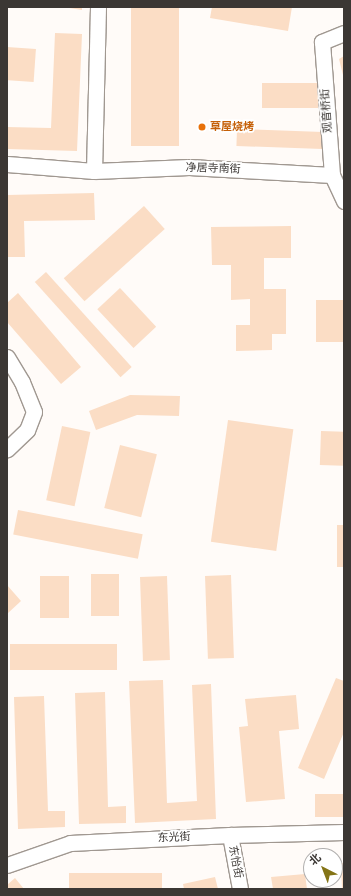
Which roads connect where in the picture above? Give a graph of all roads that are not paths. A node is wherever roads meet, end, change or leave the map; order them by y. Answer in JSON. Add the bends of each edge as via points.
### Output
{"nodes":[{"id":1,"x":98,"y":7,"type":"edge"},
{"id":2,"x":344,"y":33,"type":"edge"},
{"id":3,"x":7,"y":164,"type":"edge"},
{"id":4,"x":94,"y":171,"type":"junction"},
{"id":5,"x":332,"y":175,"type":"junction"},
{"id":6,"x":344,"y":201,"type":"edge"},
{"id":7,"x":7,"y":357,"type":"edge"},
{"id":8,"x":7,"y":449,"type":"edge"},
{"id":9,"x":344,"y":832,"type":"edge"},
{"id":10,"x":230,"y":835,"type":"junction"},
{"id":11,"x":7,"y":865,"type":"edge"},
{"id":12,"x":240,"y":889,"type":"edge"}],
"edges":[{"from":1,"to":4,"type":"street"},
{"from":2,"to":5,"type":"street","name":"观音桥街","via":[[322,42]]},
{"from":3,"to":4,"type":"street","name":"净居寺南街"},
{"from":4,"to":5,"type":"street","name":"净居寺南街","via":[[189,167]]},
{"from":5,"to":6,"type":"street","name":"观音桥街"},
{"from":7,"to":8,"type":"street","via":[[22,382],[34,412],[27,430]]},
{"from":9,"to":10,"type":"street","name":"东光街"},
{"from":10,"to":11,"type":"street","name":"东光街","via":[[70,843]]},
{"from":10,"to":12,"type":"street","name":"东怡街"}]}
